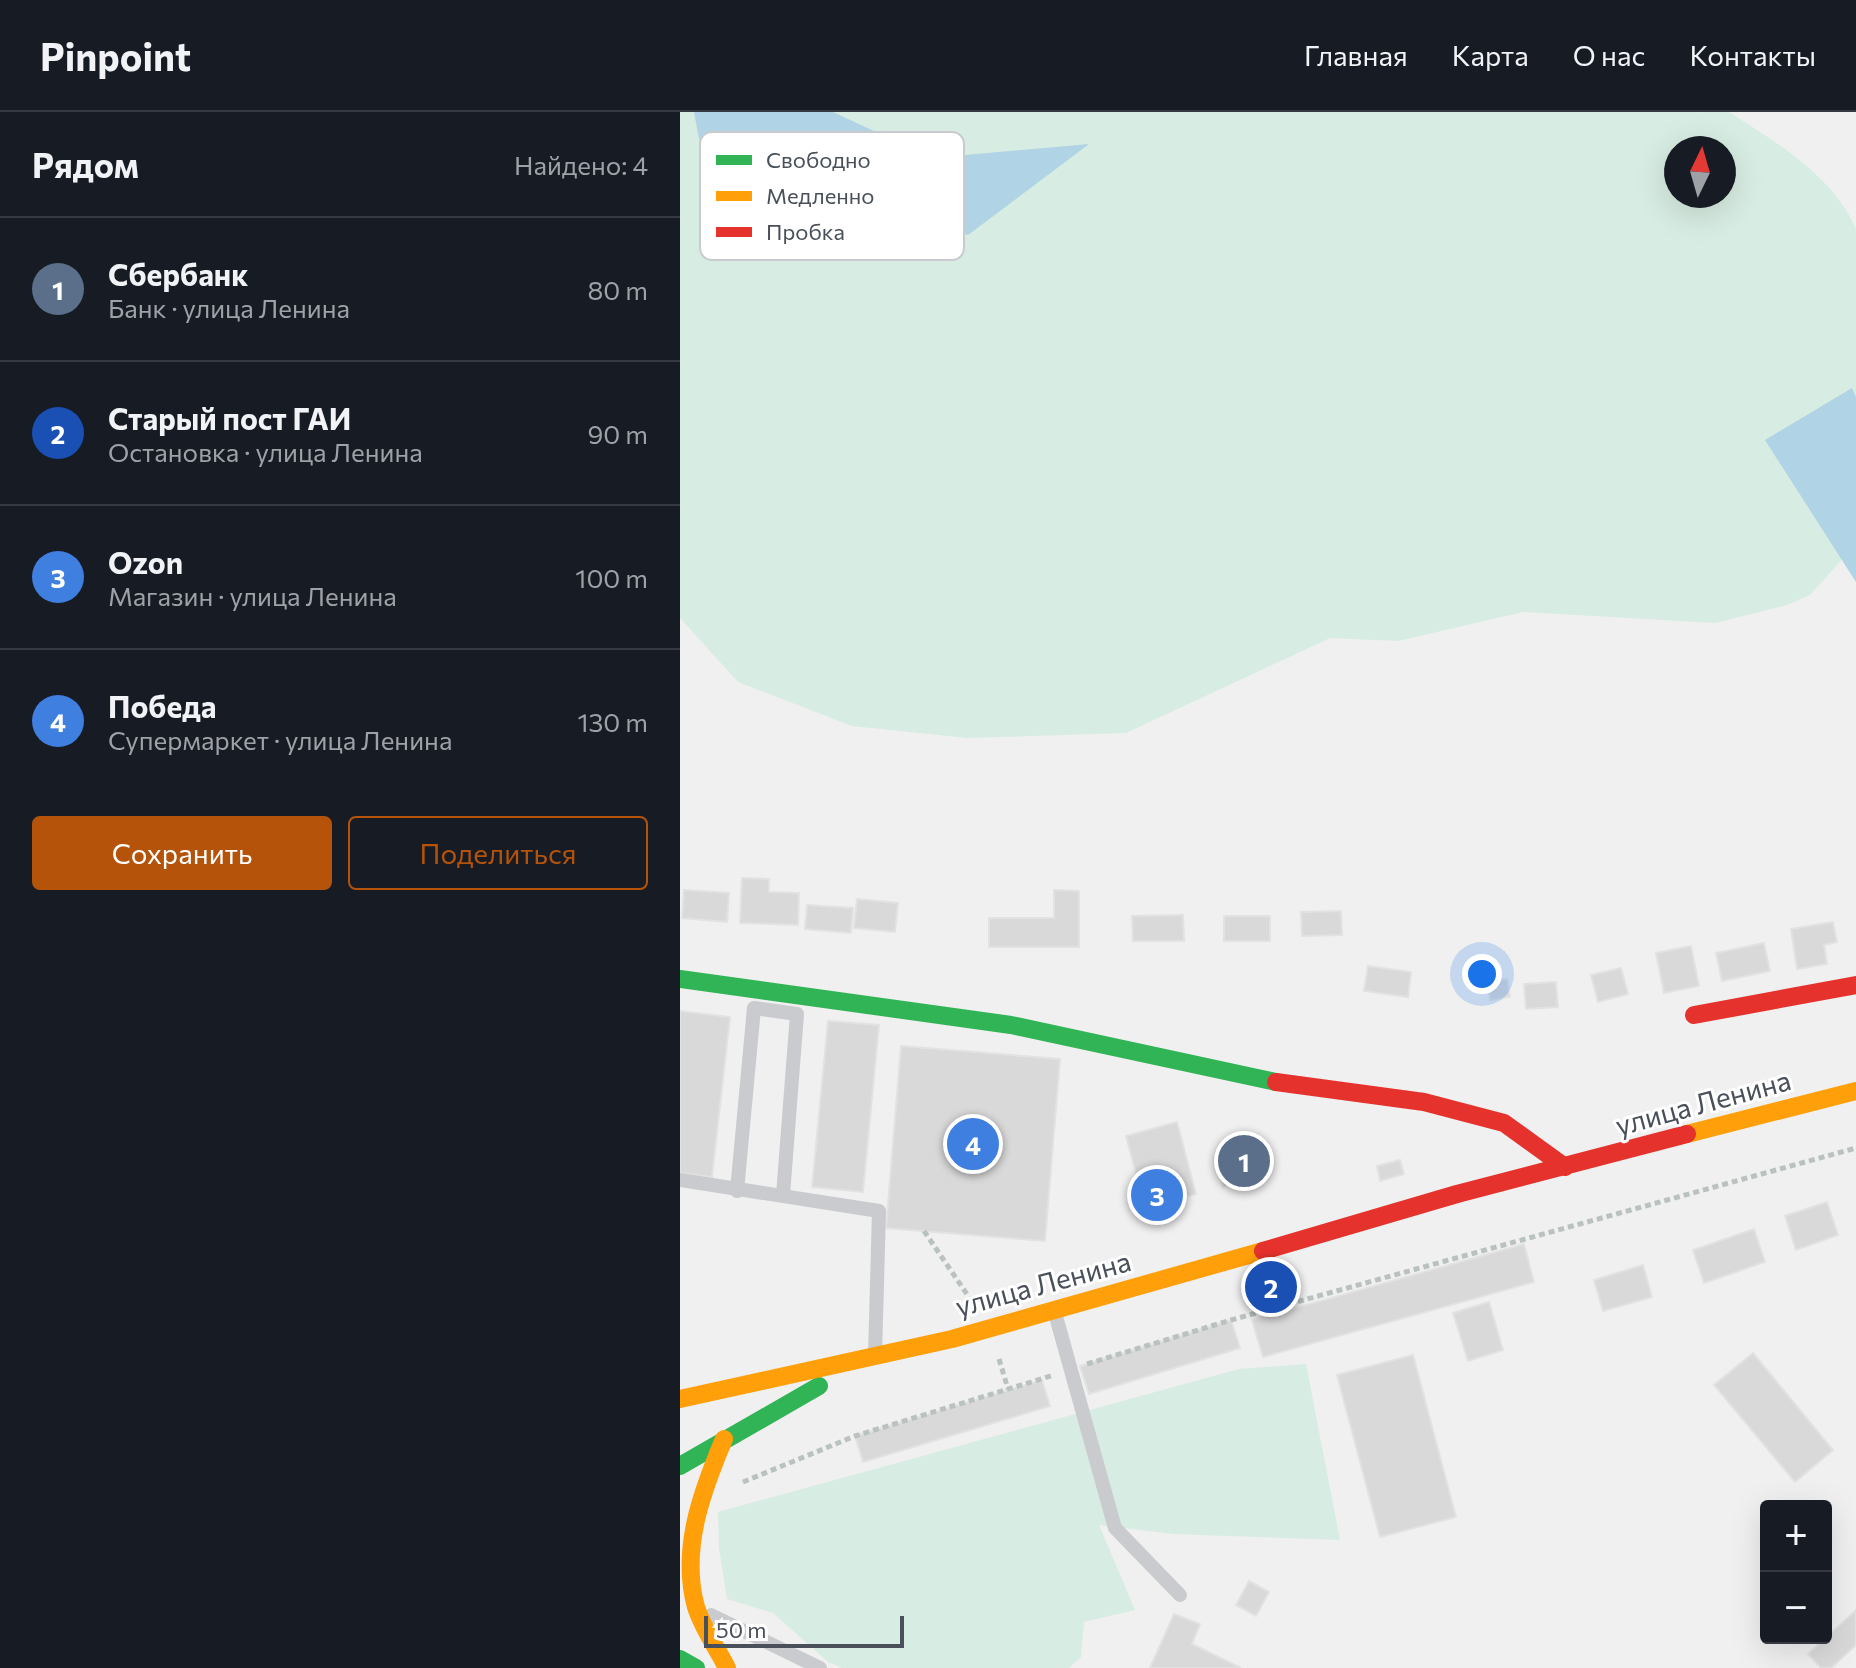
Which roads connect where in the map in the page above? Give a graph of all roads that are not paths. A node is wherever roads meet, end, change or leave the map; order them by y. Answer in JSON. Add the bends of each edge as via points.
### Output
{"nodes":[{"id":1,"x":680,"y":979,"type":"edge"},
{"id":2,"x":1856,"y":985,"type":"edge"},
{"id":3,"x":1694,"y":1015,"type":"dead end"},
{"id":4,"x":1856,"y":1091,"type":"edge"},
{"id":5,"x":1565,"y":1167,"type":"junction"},
{"id":6,"x":680,"y":1180,"type":"edge"},
{"id":7,"x":737,"y":1191,"type":"junction"},
{"id":8,"x":783,"y":1195,"type":"junction"},
{"id":9,"x":1054,"y":1309,"type":"junction"},
{"id":10,"x":875,"y":1360,"type":"junction"},
{"id":11,"x":680,"y":1399,"type":"edge"},
{"id":12,"x":724,"y":1439,"type":"junction"},
{"id":13,"x":680,"y":1466,"type":"edge"},
{"id":14,"x":1180,"y":1595,"type":"dead end"},
{"id":15,"x":697,"y":1607,"type":"junction"},
{"id":16,"x":680,"y":1659,"type":"edge"},
{"id":17,"x":696,"y":1668,"type":"edge"},
{"id":18,"x":727,"y":1668,"type":"edge"},
{"id":19,"x":820,"y":1668,"type":"edge"}],
"edges":[{"from":1,"to":5,"type":"main road","via":[[1011,1025],[1301,1087],[1424,1102],[1504,1123]]},
{"from":2,"to":3,"type":"main road"},
{"from":4,"to":5,"type":"main road","name":"улица Ленина"},
{"from":5,"to":9,"type":"main road","name":"улица Ленина"},
{"from":6,"to":7,"type":"lane"},
{"from":7,"to":8,"type":"lane"},
{"from":7,"to":8,"type":"lane","via":[[754,1008],[797,1014]]},
{"from":8,"to":10,"type":"lane","via":[[879,1211]]},
{"from":9,"to":10,"type":"main road","name":"улица Ленина"},
{"from":9,"to":14,"type":"lane","via":[[1115,1528]]},
{"from":10,"to":11,"type":"main road"},
{"from":10,"to":12,"type":"main road","via":[[795,1396]]},
{"from":12,"to":13,"type":"main road"},
{"from":12,"to":15,"type":"main road","via":[[698,1500],[687,1561]]},
{"from":15,"to":18,"type":"main road"},
{"from":15,"to":19,"type":"lane"},
{"from":16,"to":17,"type":"main road"}]}
